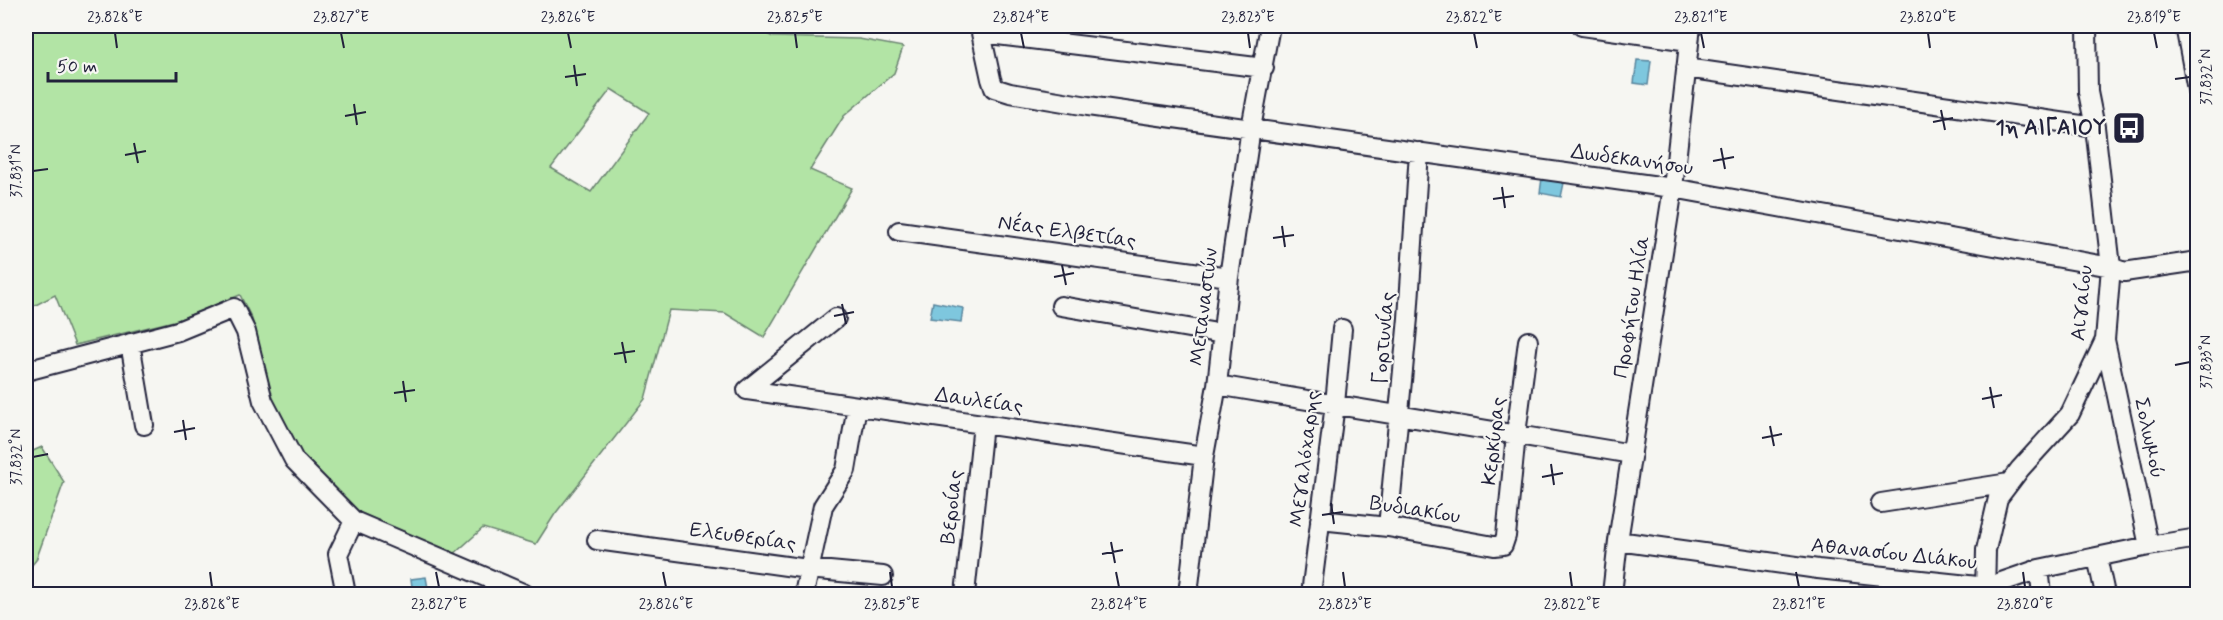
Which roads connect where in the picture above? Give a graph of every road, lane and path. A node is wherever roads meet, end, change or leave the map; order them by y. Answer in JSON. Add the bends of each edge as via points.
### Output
{"nodes":[{"id":1,"x":1270,"y":26,"type":"edge"},
{"id":2,"x":1582,"y":26,"type":"edge"},
{"id":3,"x":2087,"y":26,"type":"edge"},
{"id":4,"x":2185,"y":26,"type":"edge"},
{"id":5,"x":1690,"y":33,"type":"edge"},
{"id":6,"x":1264,"y":68,"type":"junction"},
{"id":7,"x":1686,"y":68,"type":"junction"},
{"id":8,"x":2198,"y":95,"type":"edge"},
{"id":9,"x":2095,"y":127,"type":"junction"},
{"id":10,"x":1251,"y":128,"type":"junction"},
{"id":11,"x":1419,"y":152,"type":"junction"},
{"id":12,"x":1673,"y":188,"type":"junction"},
{"id":13,"x":899,"y":231,"type":"dead end"},
{"id":14,"x":2198,"y":261,"type":"edge"},
{"id":15,"x":2111,"y":267,"type":"junction"},
{"id":16,"x":1229,"y":277,"type":"junction"},
{"id":17,"x":1061,"y":306,"type":"dead end"},
{"id":18,"x":836,"y":318,"type":"dead end"},
{"id":19,"x":1342,"y":329,"type":"dead end"},
{"id":20,"x":1223,"y":334,"type":"junction"},
{"id":21,"x":2105,"y":340,"type":"junction"},
{"id":22,"x":1528,"y":341,"type":"dead end"},
{"id":23,"x":130,"y":343,"type":"junction"},
{"id":24,"x":26,"y":371,"type":"edge"},
{"id":25,"x":1217,"y":385,"type":"junction"},
{"id":26,"x":1335,"y":404,"type":"junction"},
{"id":27,"x":857,"y":405,"type":"junction"},
{"id":28,"x":1400,"y":415,"type":"junction"},
{"id":29,"x":983,"y":424,"type":"junction"},
{"id":30,"x":144,"y":425,"type":"dead end"},
{"id":31,"x":1516,"y":434,"type":"junction"},
{"id":32,"x":1632,"y":454,"type":"junction"},
{"id":33,"x":1204,"y":456,"type":"junction"},
{"id":34,"x":2009,"y":483,"type":"junction"},
{"id":35,"x":1881,"y":503,"type":"dead end"},
{"id":36,"x":1320,"y":520,"type":"junction"},
{"id":37,"x":354,"y":521,"type":"junction"},
{"id":38,"x":1388,"y":527,"type":"junction"},
{"id":39,"x":2198,"y":538,"type":"edge"},
{"id":40,"x":597,"y":540,"type":"dead end"},
{"id":41,"x":1618,"y":541,"type":"junction"},
{"id":42,"x":1503,"y":545,"type":"joint"},
{"id":43,"x":2149,"y":546,"type":"junction"},
{"id":44,"x":2097,"y":557,"type":"junction"},
{"id":45,"x":808,"y":569,"type":"junction"},
{"id":46,"x":2039,"y":569,"type":"junction"},
{"id":47,"x":883,"y":576,"type":"dead end"},
{"id":48,"x":1986,"y":591,"type":"edge"},
{"id":49,"x":346,"y":594,"type":"edge"},
{"id":50,"x":525,"y":594,"type":"edge"},
{"id":51,"x":804,"y":594,"type":"edge"},
{"id":52,"x":965,"y":594,"type":"edge"},
{"id":53,"x":1188,"y":594,"type":"edge"},
{"id":54,"x":1311,"y":594,"type":"edge"},
{"id":55,"x":1612,"y":594,"type":"edge"},
{"id":56,"x":2042,"y":594,"type":"edge"},
{"id":57,"x":2105,"y":594,"type":"edge"}],
"edges":[{"from":1,"to":6,"type":"street","name":"Μεταναστών"},
{"from":2,"to":5,"type":"street"},
{"from":3,"to":9,"type":"street","name":"Αιγαίου","via":[[2088,92]]},
{"from":4,"to":8,"type":"street"},
{"from":5,"to":7,"type":"street","name":"Προφήτου Ηλία"},
{"from":6,"to":10,"type":"street","name":"Μεταναστών"},
{"from":6,"to":10,"type":"street","name":"Δωδεκανήσου","via":[[981,33],[994,88],[1088,106]]},
{"from":7,"to":9,"type":"street"},
{"from":7,"to":12,"type":"street","name":"Προφήτου Ηλία"},
{"from":9,"to":15,"type":"street","name":"Αιγαίου"},
{"from":10,"to":11,"type":"street","name":"Δωδεκανήσου"},
{"from":10,"to":16,"type":"street","name":"Μεταναστών"},
{"from":11,"to":12,"type":"street","name":"Δωδεκανήσου"},
{"from":11,"to":28,"type":"street","name":"Γορτυνίας"},
{"from":12,"to":15,"type":"street","name":"Δωδεκανήσου"},
{"from":12,"to":32,"type":"street","name":"Προφήτου Ηλία"},
{"from":13,"to":16,"type":"street","name":"Νέας Ελβετίας"},
{"from":14,"to":15,"type":"street","name":"Δωδεκανήσου","via":[[2124,272]]},
{"from":15,"to":21,"type":"street","name":"Αιγαίου"},
{"from":16,"to":20,"type":"street","name":"Μεταναστών"},
{"from":17,"to":20,"type":"street"},
{"from":18,"to":27,"type":"street","name":"Δαυλείας","via":[[747,390]]},
{"from":19,"to":26,"type":"street","name":"Μεγαλόχαρης"},
{"from":20,"to":25,"type":"street","name":"Μεταναστών"},
{"from":21,"to":34,"type":"street","name":"Αιγαίου","via":[[2070,414]]},
{"from":21,"to":43,"type":"street","name":"Σολωμού"},
{"from":22,"to":31,"type":"street","name":"Κερκύρας"},
{"from":23,"to":24,"type":"street"},
{"from":23,"to":30,"type":"street"},
{"from":23,"to":37,"type":"street","via":[[234,308],[246,332],[263,401],[294,460]]},
{"from":25,"to":26,"type":"street"},
{"from":25,"to":33,"type":"street","name":"Μεταναστών"},
{"from":26,"to":28,"type":"street"},
{"from":26,"to":36,"type":"street","name":"Μεγαλόχαρης"},
{"from":27,"to":29,"type":"street","name":"Δαυλείας"},
{"from":27,"to":45,"type":"street","via":[[846,470],[823,506]]},
{"from":28,"to":31,"type":"street"},
{"from":28,"to":38,"type":"street","name":"Γορτυνίας"},
{"from":29,"to":33,"type":"street","name":"Δαυλείας"},
{"from":29,"to":52,"type":"street","name":"Βεροίας"},
{"from":31,"to":32,"type":"street"},
{"from":31,"to":42,"type":"street","name":"Κερκύρας"},
{"from":32,"to":41,"type":"street","name":"Προφήτου Ηλία"},
{"from":33,"to":53,"type":"street","name":"Μεταναστών"},
{"from":34,"to":35,"type":"street"},
{"from":34,"to":48,"type":"street","name":"Αιγαίου","via":[[1998,498],[1989,531]]},
{"from":36,"to":38,"type":"street","name":"Βυδιακίου"},
{"from":36,"to":54,"type":"street","name":"Μεγαλόχαρης"},
{"from":37,"to":49,"type":"street","via":[[339,554]]},
{"from":37,"to":50,"type":"street"},
{"from":38,"to":42,"type":"street","name":"Βυδιακίου"},
{"from":39,"to":43,"type":"street","name":"Αθανασίου Διάκου"},
{"from":40,"to":45,"type":"street","name":"Ελευθερίας"},
{"from":41,"to":48,"type":"street","name":"Αθανασίου Διάκου"},
{"from":41,"to":55,"type":"street","name":"Προφήτου Ηλία"},
{"from":43,"to":44,"type":"street","name":"Αθανασίου Διάκου"},
{"from":44,"to":46,"type":"street","name":"Αθανασίου Διάκου"},
{"from":44,"to":57,"type":"street"},
{"from":45,"to":47,"type":"street","name":"Ελευθερίας"},
{"from":45,"to":51,"type":"street"},
{"from":46,"to":48,"type":"street","name":"Αθανασίου Διάκου"},
{"from":46,"to":56,"type":"street"}]}
